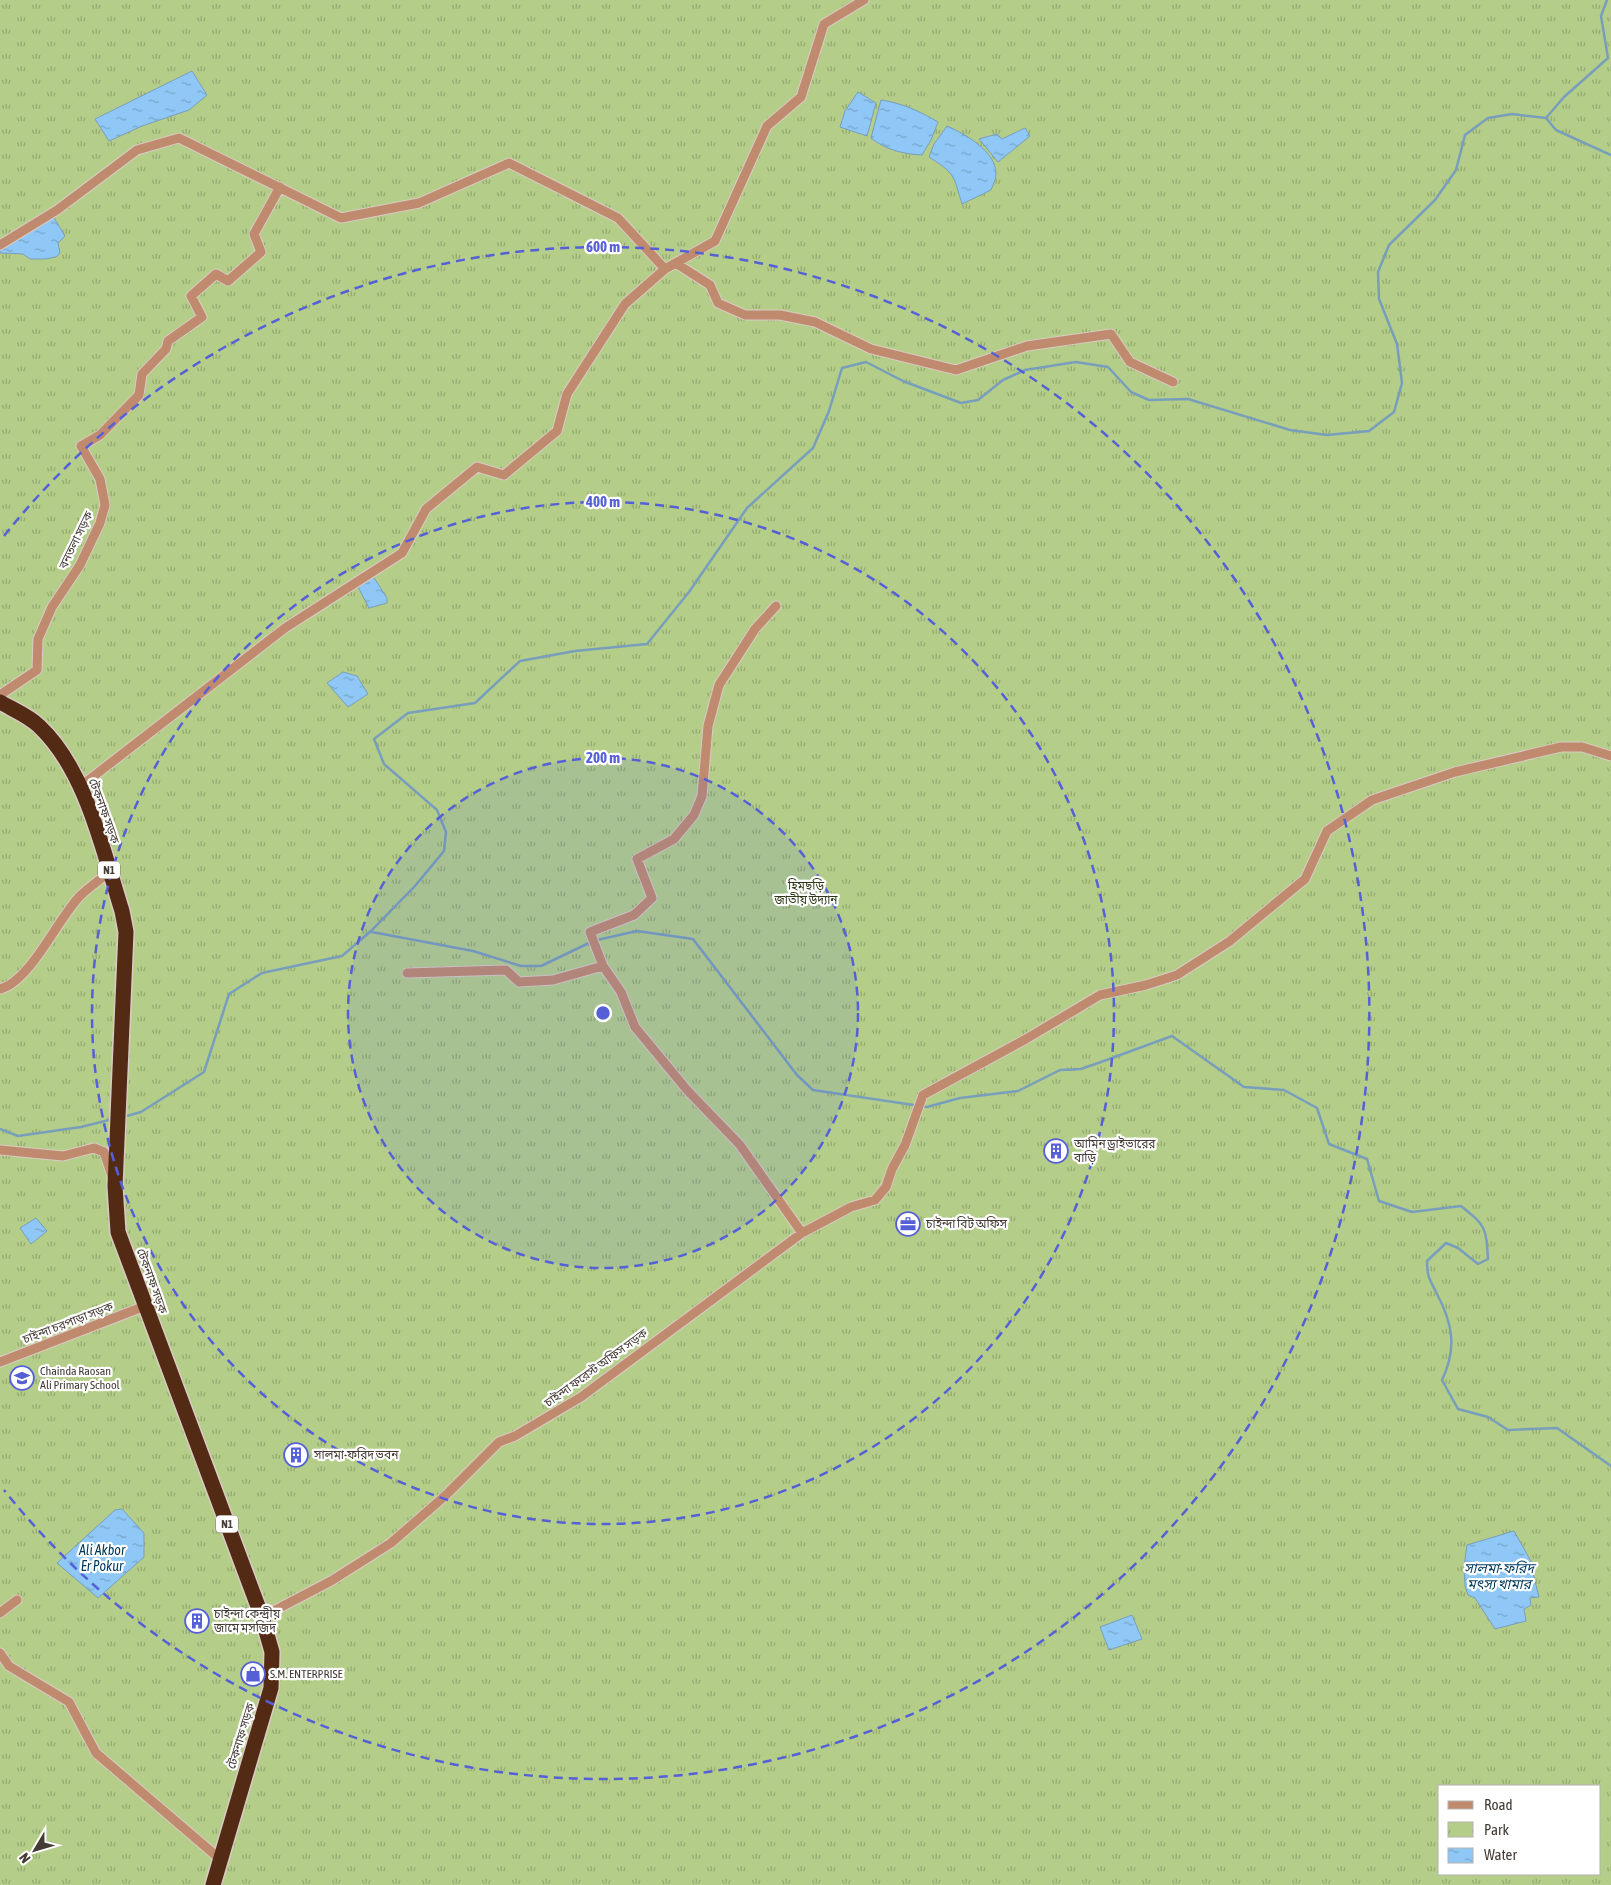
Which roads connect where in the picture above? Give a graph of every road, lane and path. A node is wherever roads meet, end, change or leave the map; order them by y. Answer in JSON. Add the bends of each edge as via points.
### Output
{"nodes":[{"id":1,"x":864,"y":0,"type":"edge"},
{"id":2,"x":280,"y":186,"type":"junction"},
{"id":3,"x":0,"y":245,"type":"edge"},
{"id":4,"x":678,"y":264,"type":"junction"},
{"id":5,"x":665,"y":269,"type":"junction"},
{"id":6,"x":1173,"y":382,"type":"dead end"},
{"id":7,"x":776,"y":606,"type":"dead end"},
{"id":8,"x":0,"y":695,"type":"edge"},
{"id":9,"x":0,"y":702,"type":"edge"},
{"id":10,"x":1611,"y":756,"type":"edge"},
{"id":11,"x":81,"y":786,"type":"junction"},
{"id":12,"x":110,"y":872,"type":"junction"},
{"id":13,"x":602,"y":966,"type":"junction"},
{"id":14,"x":407,"y":973,"type":"dead end"},
{"id":15,"x":0,"y":989,"type":"edge"},
{"id":16,"x":0,"y":1150,"type":"edge"},
{"id":17,"x":115,"y":1186,"type":"junction"},
{"id":18,"x":802,"y":1233,"type":"junction"},
{"id":19,"x":145,"y":1306,"type":"junction"},
{"id":20,"x":0,"y":1362,"type":"edge"},
{"id":21,"x":17,"y":1600,"type":"dead end"},
{"id":22,"x":0,"y":1613,"type":"edge"},
{"id":23,"x":262,"y":1617,"type":"junction"},
{"id":24,"x":0,"y":1653,"type":"edge"},
{"id":25,"x":220,"y":1860,"type":"junction"},
{"id":26,"x":213,"y":1885,"type":"edge"}],
"edges":[{"from":1,"to":4,"type":"street","via":[[824,24],[801,97],[767,126],[715,241]]},
{"from":2,"to":3,"type":"street","via":[[178,138],[137,150],[57,210]]},
{"from":2,"to":5,"type":"street","via":[[341,218],[419,202],[509,163],[618,218]]},
{"from":2,"to":8,"type":"street","name":"বনতলা সড়ক","via":[[254,234],[261,252],[228,281],[216,274],[191,296],[202,317],[168,341],[166,349],[142,374],[139,395],[100,435],[81,446],[100,479],[105,505],[100,523],[38,638],[37,670]]},
{"from":4,"to":5,"type":"street"},
{"from":4,"to":6,"type":"street","via":[[710,285],[718,303],[744,315],[780,315],[815,322],[871,349],[947,368],[956,370],[1026,346],[1111,334],[1130,362]]},
{"from":5,"to":11,"type":"street","via":[[625,304],[567,394],[556,432],[504,475],[477,467],[426,509],[402,553],[285,628]]},
{"from":7,"to":13,"type":"street","via":[[755,630],[719,685],[708,726],[702,796],[694,815],[674,839],[638,858],[652,898],[634,915],[590,932]]},
{"from":9,"to":11,"type":"highway","name":"টেকনাফ সড়ক","number":"N1","via":[[39,725],[66,759]]},
{"from":10,"to":18,"type":"street","name":"চাইন্দা ফরেস্ট অফিস সড়ক","via":[[1582,747],[1561,747],[1455,772],[1372,800],[1327,831],[1305,879],[1230,941],[1177,975],[1100,994],[923,1095],[905,1145],[886,1186],[875,1200],[851,1207]]},
{"from":11,"to":12,"type":"highway","name":"টেকনাফ সড়ক","number":"N1"},
{"from":12,"to":15,"type":"street","via":[[79,897],[30,965],[7,987]]},
{"from":12,"to":17,"type":"highway","name":"টেকনাফ সড়ক","number":"N1","via":[[126,932]]},
{"from":13,"to":14,"type":"street","via":[[553,980],[519,982],[506,970]]},
{"from":13,"to":18,"type":"street","via":[[621,992],[635,1027],[687,1090],[740,1145]]},
{"from":16,"to":17,"type":"street","via":[[63,1156],[94,1148],[104,1152]]},
{"from":17,"to":19,"type":"highway","name":"টেকনাফ সড়ক","number":"N1","via":[[118,1232]]},
{"from":18,"to":23,"type":"street","name":"চাইন্দা ফরেস্ট অফিস সড়ক","via":[[581,1397],[499,1442],[446,1496],[391,1543],[332,1581]]},
{"from":19,"to":20,"type":"street","name":"চাইন্দা চরপাড়া সড়ক"},
{"from":19,"to":23,"type":"highway","name":"টেকনাফ সড়ক","number":"N1"},
{"from":21,"to":22,"type":"street"},
{"from":23,"to":25,"type":"highway","name":"টেকনাফ সড়ক","number":"N1","via":[[272,1652],[271,1688]]},
{"from":24,"to":25,"type":"street","via":[[9,1666],[69,1702],[96,1753]]},
{"from":25,"to":26,"type":"highway","name":"টেকনাফ সড়ক","number":"N1"}]}
